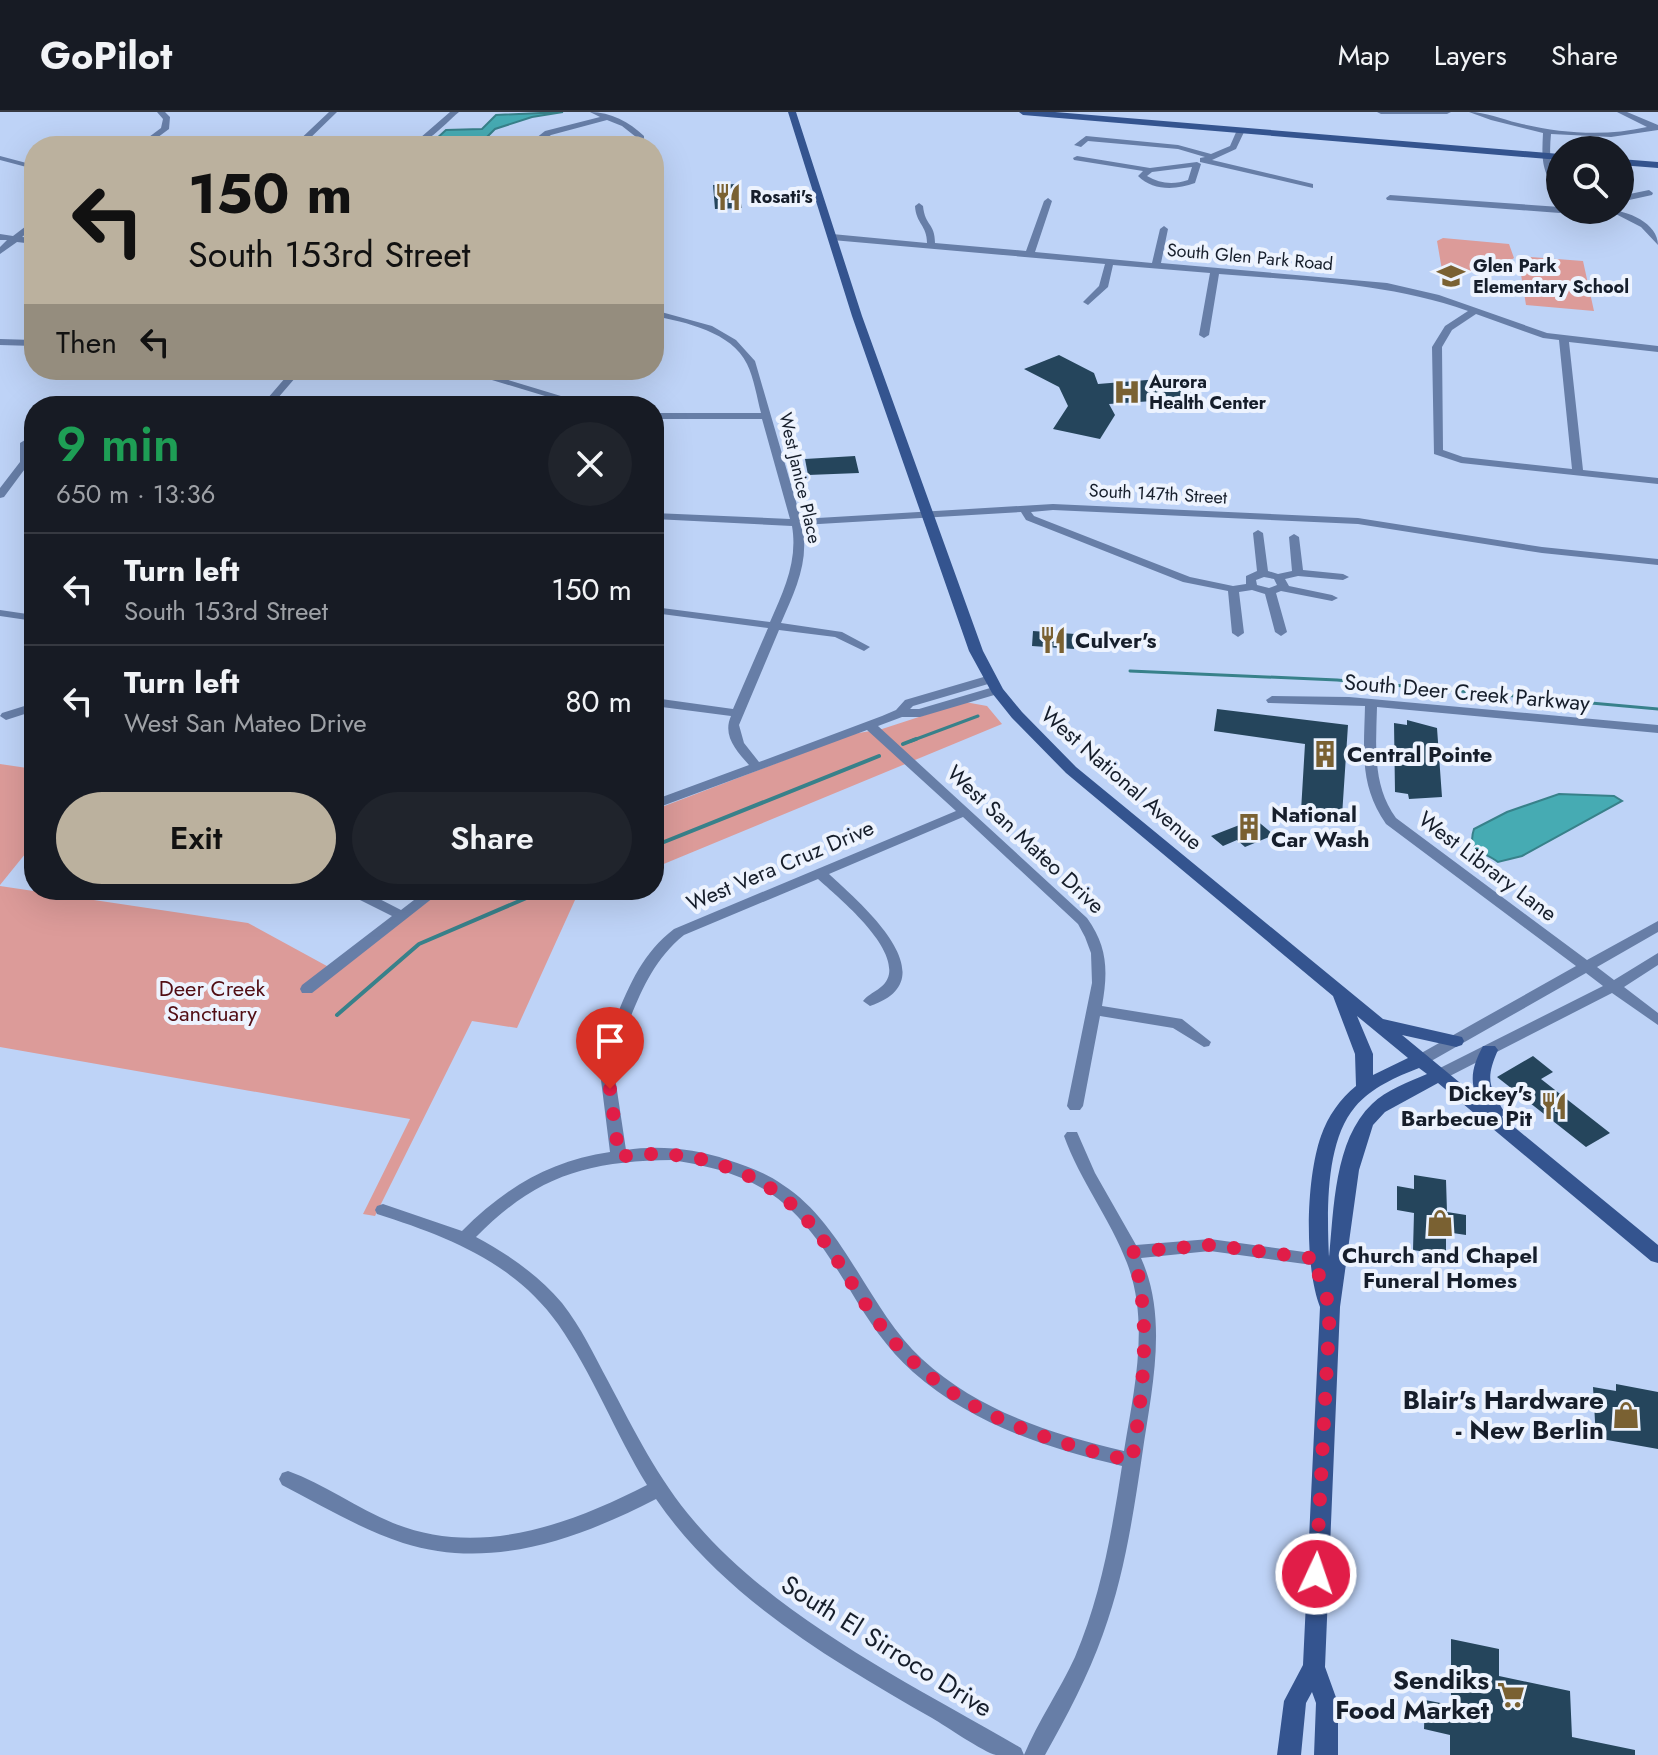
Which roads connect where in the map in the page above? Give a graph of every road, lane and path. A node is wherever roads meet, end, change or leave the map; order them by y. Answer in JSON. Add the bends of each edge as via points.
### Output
{"nodes":[{"id":1,"x":161,"y":112,"type":"edge"},
{"id":2,"x":333,"y":112,"type":"edge"},
{"id":3,"x":455,"y":112,"type":"edge"},
{"id":4,"x":594,"y":112,"type":"edge"},
{"id":5,"x":792,"y":112,"type":"edge"},
{"id":6,"x":1023,"y":112,"type":"edge"},
{"id":7,"x":1381,"y":112,"type":"edge"},
{"id":8,"x":1447,"y":112,"type":"edge"},
{"id":9,"x":1473,"y":112,"type":"edge"},
{"id":10,"x":1621,"y":112,"type":"edge"},
{"id":11,"x":1065,"y":114,"type":"edge"},
{"id":12,"x":1079,"y":114,"type":"edge"},
{"id":13,"x":608,"y":117,"type":"junction"},
{"id":14,"x":1657,"y":127,"type":"edge"},
{"id":15,"x":1241,"y":130,"type":"junction"},
{"id":16,"x":1547,"y":130,"type":"junction"},
{"id":17,"x":155,"y":136,"type":"edge"},
{"id":18,"x":308,"y":136,"type":"edge"},
{"id":19,"x":430,"y":136,"type":"edge"},
{"id":20,"x":544,"y":136,"type":"edge"},
{"id":21,"x":637,"y":136,"type":"edge"},
{"id":22,"x":1078,"y":145,"type":"dead end"},
{"id":23,"x":1544,"y":155,"type":"junction"},
{"id":24,"x":0,"y":158,"type":"edge"},
{"id":25,"x":1077,"y":158,"type":"dead end"},
{"id":26,"x":1204,"y":160,"type":"junction"},
{"id":27,"x":1546,"y":162,"type":"edge"},
{"id":28,"x":1634,"y":163,"type":"edge"},
{"id":29,"x":24,"y":164,"type":"edge"},
{"id":30,"x":1658,"y":165,"type":"edge"},
{"id":31,"x":1150,"y":170,"type":"junction"},
{"id":32,"x":1310,"y":186,"type":"dead end"},
{"id":33,"x":1649,"y":193,"type":"dead end"},
{"id":34,"x":1634,"y":196,"type":"edge"},
{"id":35,"x":1390,"y":198,"type":"dead end"},
{"id":36,"x":1048,"y":201,"type":"dead end"},
{"id":37,"x":919,"y":206,"type":"dead end"},
{"id":38,"x":1546,"y":210,"type":"edge"},
{"id":39,"x":1634,"y":220,"type":"edge"},
{"id":40,"x":1164,"y":229,"type":"dead end"},
{"id":41,"x":24,"y":231,"type":"edge"},
{"id":42,"x":0,"y":237,"type":"edge"},
{"id":43,"x":832,"y":237,"type":"junction"},
{"id":44,"x":15,"y":239,"type":"junction"},
{"id":45,"x":24,"y":240,"type":"edge"},
{"id":46,"x":1658,"y":242,"type":"edge"},
{"id":47,"x":931,"y":244,"type":"junction"},
{"id":48,"x":0,"y":251,"type":"edge"},
{"id":49,"x":1030,"y":253,"type":"junction"},
{"id":50,"x":1110,"y":260,"type":"junction"},
{"id":51,"x":1156,"y":265,"type":"junction"},
{"id":52,"x":1215,"y":270,"type":"junction"},
{"id":53,"x":1088,"y":302,"type":"dead end"},
{"id":54,"x":1475,"y":311,"type":"junction"},
{"id":55,"x":664,"y":315,"type":"edge"},
{"id":56,"x":1204,"y":335,"type":"dead end"},
{"id":57,"x":1564,"y":339,"type":"junction"},
{"id":58,"x":0,"y":342,"type":"edge"},
{"id":59,"x":24,"y":343,"type":"edge"},
{"id":60,"x":1658,"y":349,"type":"edge"},
{"id":61,"x":288,"y":380,"type":"edge"},
{"id":62,"x":499,"y":380,"type":"edge"},
{"id":63,"x":275,"y":396,"type":"edge"},
{"id":64,"x":554,"y":396,"type":"edge"},
{"id":65,"x":664,"y":416,"type":"edge"},
{"id":66,"x":767,"y":416,"type":"junction"},
{"id":67,"x":24,"y":463,"type":"edge"},
{"id":68,"x":1578,"y":472,"type":"junction"},
{"id":69,"x":1658,"y":481,"type":"edge"},
{"id":70,"x":0,"y":495,"type":"edge"},
{"id":71,"x":1024,"y":509,"type":"junction"},
{"id":72,"x":664,"y":516,"type":"edge"},
{"id":73,"x":926,"y":516,"type":"junction"},
{"id":74,"x":796,"y":522,"type":"junction"},
{"id":75,"x":1258,"y":533,"type":"dead end"},
{"id":76,"x":1294,"y":537,"type":"dead end"},
{"id":77,"x":1658,"y":562,"type":"edge"},
{"id":78,"x":1263,"y":573,"type":"junction"},
{"id":79,"x":1298,"y":573,"type":"junction"},
{"id":80,"x":1343,"y":577,"type":"dead end"},
{"id":81,"x":1276,"y":586,"type":"junction"},
{"id":82,"x":1252,"y":587,"type":"junction"},
{"id":83,"x":1233,"y":589,"type":"junction"},
{"id":84,"x":1332,"y":598,"type":"dead end"},
{"id":85,"x":664,"y":611,"type":"edge"},
{"id":86,"x":0,"y":613,"type":"edge"},
{"id":87,"x":24,"y":617,"type":"edge"},
{"id":88,"x":774,"y":625,"type":"junction"},
{"id":89,"x":1281,"y":632,"type":"dead end"},
{"id":90,"x":1238,"y":633,"type":"dead end"},
{"id":91,"x":864,"y":647,"type":"dead end"},
{"id":92,"x":994,"y":684,"type":"junction"},
{"id":93,"x":1272,"y":700,"type":"dead end"},
{"id":94,"x":664,"y":703,"type":"edge"},
{"id":95,"x":1371,"y":703,"type":"junction"},
{"id":96,"x":24,"y":710,"type":"edge"},
{"id":97,"x":735,"y":713,"type":"junction"},
{"id":98,"x":6,"y":716,"type":"dead end"},
{"id":99,"x":869,"y":725,"type":"junction"},
{"id":100,"x":1658,"y":729,"type":"edge"},
{"id":101,"x":757,"y":767,"type":"junction"},
{"id":102,"x":664,"y":801,"type":"edge"},
{"id":103,"x":964,"y":812,"type":"junction"},
{"id":104,"x":819,"y":872,"type":"junction"},
{"id":105,"x":371,"y":900,"type":"edge"},
{"id":106,"x":422,"y":900,"type":"edge"},
{"id":107,"x":401,"y":915,"type":"junction"},
{"id":108,"x":1658,"y":926,"type":"edge"},
{"id":109,"x":1658,"y":958,"type":"edge"},
{"id":110,"x":1584,"y":966,"type":"junction"},
{"id":111,"x":1613,"y":987,"type":"junction"},
{"id":112,"x":307,"y":989,"type":"dead end"},
{"id":113,"x":1341,"y":996,"type":"junction"},
{"id":114,"x":870,"y":1001,"type":"dead end"},
{"id":115,"x":1094,"y":1010,"type":"junction"},
{"id":116,"x":1658,"y":1020,"type":"edge"},
{"id":117,"x":1373,"y":1021,"type":"junction"},
{"id":118,"x":618,"y":1031,"type":"dead end"},
{"id":119,"x":1456,"y":1041,"type":"junction"},
{"id":120,"x":1204,"y":1042,"type":"dead end"},
{"id":121,"x":1489,"y":1050,"type":"junction"},
{"id":122,"x":1421,"y":1060,"type":"junction"},
{"id":123,"x":606,"y":1064,"type":"dead end"},
{"id":124,"x":1439,"y":1075,"type":"junction"},
{"id":125,"x":1365,"y":1087,"type":"junction"},
{"id":126,"x":1075,"y":1106,"type":"dead end"},
{"id":127,"x":1072,"y":1136,"type":"dead end"},
{"id":128,"x":1523,"y":1145,"type":"junction"},
{"id":129,"x":619,"y":1157,"type":"junction"},
{"id":130,"x":383,"y":1210,"type":"dead end"},
{"id":131,"x":465,"y":1238,"type":"junction"},
{"id":132,"x":1133,"y":1252,"type":"junction"},
{"id":133,"x":1658,"y":1256,"type":"edge"},
{"id":134,"x":1318,"y":1259,"type":"junction"},
{"id":135,"x":1341,"y":1263,"type":"junction"},
{"id":136,"x":1330,"y":1307,"type":"junction"},
{"id":137,"x":1132,"y":1461,"type":"junction"},
{"id":138,"x":288,"y":1479,"type":"dead end"},
{"id":139,"x":657,"y":1489,"type":"junction"},
{"id":140,"x":1314,"y":1667,"type":"junction"},
{"id":141,"x":1014,"y":1755,"type":"edge"},
{"id":142,"x":1034,"y":1755,"type":"edge"},
{"id":143,"x":1289,"y":1755,"type":"edge"},
{"id":144,"x":1326,"y":1755,"type":"edge"}],
"edges":[{"from":1,"to":17,"type":"street","via":[[167,119],[165,129]]},
{"from":2,"to":18,"type":"street"},
{"from":3,"to":19,"type":"street"},
{"from":4,"to":13,"type":"street"},
{"from":5,"to":43,"type":"main road","name":"West National Avenue"},
{"from":6,"to":11,"type":"main road"},
{"from":7,"to":8,"type":"street"},
{"from":9,"to":16,"type":"street"},
{"from":10,"to":14,"type":"street"},
{"from":11,"to":12,"type":"main road"},
{"from":12,"to":15,"type":"main road"},
{"from":13,"to":20,"type":"street"},
{"from":13,"to":21,"type":"street"},
{"from":14,"to":16,"type":"street","via":[[1605,135]]},
{"from":15,"to":23,"type":"main road"},
{"from":15,"to":26,"type":"street","via":[[1238,142]]},
{"from":16,"to":23,"type":"street"},
{"from":22,"to":26,"type":"street","via":[[1086,138],[1178,147]]},
{"from":23,"to":27,"type":"street"},
{"from":24,"to":29,"type":"street"},
{"from":25,"to":31,"type":"street"},
{"from":26,"to":31,"type":"street"},
{"from":26,"to":31,"type":"street","via":[[1185,184],[1149,182],[1142,176]]},
{"from":26,"to":32,"type":"street"},
{"from":28,"to":30,"type":"main road"},
{"from":33,"to":34,"type":"street"},
{"from":35,"to":38,"type":"street"},
{"from":36,"to":49,"type":"street"},
{"from":37,"to":47,"type":"street"},
{"from":39,"to":46,"type":"street"},
{"from":40,"to":51,"type":"street"},
{"from":41,"to":44,"type":"street"},
{"from":42,"to":44,"type":"street"},
{"from":43,"to":47,"type":"street","name":"South Glen Park Road"},
{"from":43,"to":73,"type":"main road","name":"West National Avenue"},
{"from":44,"to":45,"type":"street"},
{"from":44,"to":48,"type":"street"},
{"from":47,"to":49,"type":"street","name":"South Glen Park Road"},
{"from":49,"to":50,"type":"street","name":"South Glen Park Road"},
{"from":50,"to":51,"type":"street","name":"South Glen Park Road"},
{"from":50,"to":53,"type":"street","via":[[1103,287]]},
{"from":51,"to":52,"type":"street","name":"South Glen Park Road"},
{"from":52,"to":54,"type":"street","name":"South Glen Park Road","via":[[1401,288]]},
{"from":52,"to":56,"type":"street"},
{"from":54,"to":57,"type":"street","name":"South Glen Park Road"},
{"from":54,"to":68,"type":"street","via":[[1448,328],[1437,347],[1438,452]]},
{"from":55,"to":66,"type":"street","name":"West Janice Place","via":[[695,323],[741,348],[752,363]]},
{"from":57,"to":60,"type":"street","name":"South Glen Park Road"},
{"from":57,"to":68,"type":"street"},
{"from":58,"to":59,"type":"street"},
{"from":61,"to":63,"type":"street"},
{"from":62,"to":64,"type":"street"},
{"from":65,"to":66,"type":"street"},
{"from":66,"to":74,"type":"street","name":"West Janice Place"},
{"from":67,"to":70,"type":"street"},
{"from":68,"to":69,"type":"street"},
{"from":71,"to":73,"type":"street","name":"South 147th Street"},
{"from":71,"to":77,"type":"street","name":"South 147th Street","via":[[1358,521]]},
{"from":71,"to":83,"type":"street","via":[[1030,518],[1147,567]]},
{"from":72,"to":74,"type":"street","name":"South 147th Street"},
{"from":73,"to":74,"type":"street","name":"South 147th Street"},
{"from":73,"to":92,"type":"main road","name":"West National Avenue","via":[[976,651]]},
{"from":74,"to":88,"type":"street","name":"West Janice Place","via":[[799,563]]},
{"from":75,"to":78,"type":"street"},
{"from":76,"to":79,"type":"street"},
{"from":78,"to":81,"type":"street"},
{"from":78,"to":82,"type":"street","via":[[1250,578]]},
{"from":79,"to":80,"type":"street"},
{"from":79,"to":81,"type":"street"},
{"from":81,"to":82,"type":"street"},
{"from":81,"to":84,"type":"street"},
{"from":81,"to":89,"type":"street"},
{"from":82,"to":83,"type":"street"},
{"from":83,"to":90,"type":"street"},
{"from":85,"to":88,"type":"street"},
{"from":86,"to":87,"type":"street"},
{"from":88,"to":91,"type":"street","via":[[846,636]]},
{"from":88,"to":97,"type":"street","name":"West Janice Place"},
{"from":92,"to":99,"type":"street","via":[[920,713],[900,713]]},
{"from":92,"to":113,"type":"main road","name":"West National Avenue","via":[[1071,770]]},
{"from":93,"to":95,"type":"street","name":"South Deer Creek Parkway"},
{"from":94,"to":97,"type":"street"},
{"from":95,"to":100,"type":"street","name":"South Deer Creek Parkway"},
{"from":95,"to":110,"type":"street","name":"West Library Lane","via":[[1371,784],[1382,810]]},
{"from":96,"to":98,"type":"street"},
{"from":97,"to":101,"type":"street","via":[[738,744]]},
{"from":99,"to":101,"type":"street"},
{"from":99,"to":103,"type":"street","name":"West San Mateo Drive"},
{"from":101,"to":102,"type":"street"},
{"from":103,"to":104,"type":"street","name":"West Vera Cruz Drive"},
{"from":103,"to":115,"type":"street","name":"West San Mateo Drive","via":[[1095,938],[1100,965]]},
{"from":104,"to":114,"type":"street","via":[[878,931],[896,962],[897,981]]},
{"from":104,"to":118,"type":"street","name":"West Vera Cruz Drive","via":[[673,936],[643,969]]},
{"from":105,"to":107,"type":"street"},
{"from":106,"to":107,"type":"street"},
{"from":107,"to":112,"type":"street"},
{"from":108,"to":110,"type":"street"},
{"from":109,"to":111,"type":"street"},
{"from":110,"to":111,"type":"street","name":"West Library Lane"},
{"from":110,"to":119,"type":"street"},
{"from":111,"to":116,"type":"street","name":"West Library Lane"},
{"from":111,"to":121,"type":"street"},
{"from":113,"to":117,"type":"main road","name":"West National Avenue"},
{"from":113,"to":125,"type":"main road","via":[[1364,1054]]},
{"from":115,"to":120,"type":"street","via":[[1177,1023]]},
{"from":115,"to":126,"type":"street","name":"West San Mateo Drive"},
{"from":117,"to":119,"type":"main road"},
{"from":117,"to":122,"type":"main road","name":"West National Avenue"},
{"from":119,"to":122,"type":"street"},
{"from":121,"to":124,"type":"street"},
{"from":121,"to":128,"type":"main road","via":[[1478,1078],[1482,1096]]},
{"from":122,"to":124,"type":"main road","name":"West National Avenue"},
{"from":122,"to":125,"type":"main road"},
{"from":123,"to":129,"type":"street"},
{"from":124,"to":128,"type":"main road","name":"West National Avenue"},
{"from":124,"to":135,"type":"main road","via":[[1379,1107],[1358,1134]]},
{"from":125,"to":134,"type":"main road","via":[[1336,1119],[1323,1151]]},
{"from":127,"to":132,"type":"street","via":[[1087,1175]]},
{"from":128,"to":133,"type":"main road","name":"West National Avenue"},
{"from":129,"to":131,"type":"street","via":[[528,1186]]},
{"from":129,"to":137,"type":"street","via":[[666,1154],[701,1159],[775,1189],[807,1215],[895,1343],[947,1390],[1004,1422]]},
{"from":130,"to":131,"type":"street","name":"South El Sirroco Drive"},
{"from":131,"to":139,"type":"street","name":"South El Sirroco Drive","via":[[530,1281],[566,1321]]},
{"from":132,"to":134,"type":"street","via":[[1210,1245]]},
{"from":132,"to":137,"type":"street","via":[[1143,1288],[1146,1342]]},
{"from":134,"to":135,"type":"street"},
{"from":134,"to":136,"type":"main road"},
{"from":135,"to":136,"type":"main road"},
{"from":136,"to":140,"type":"main road"},
{"from":137,"to":142,"type":"street","via":[[1099,1619],[1067,1698]]},
{"from":138,"to":139,"type":"street","via":[[371,1522],[446,1545],[557,1534]]},
{"from":139,"to":141,"type":"street","name":"South El Sirroco Drive","via":[[702,1543],[755,1593],[818,1638]]},
{"from":140,"to":143,"type":"main road","via":[[1295,1701]]},
{"from":140,"to":144,"type":"main road","via":[[1327,1703]]}]}
